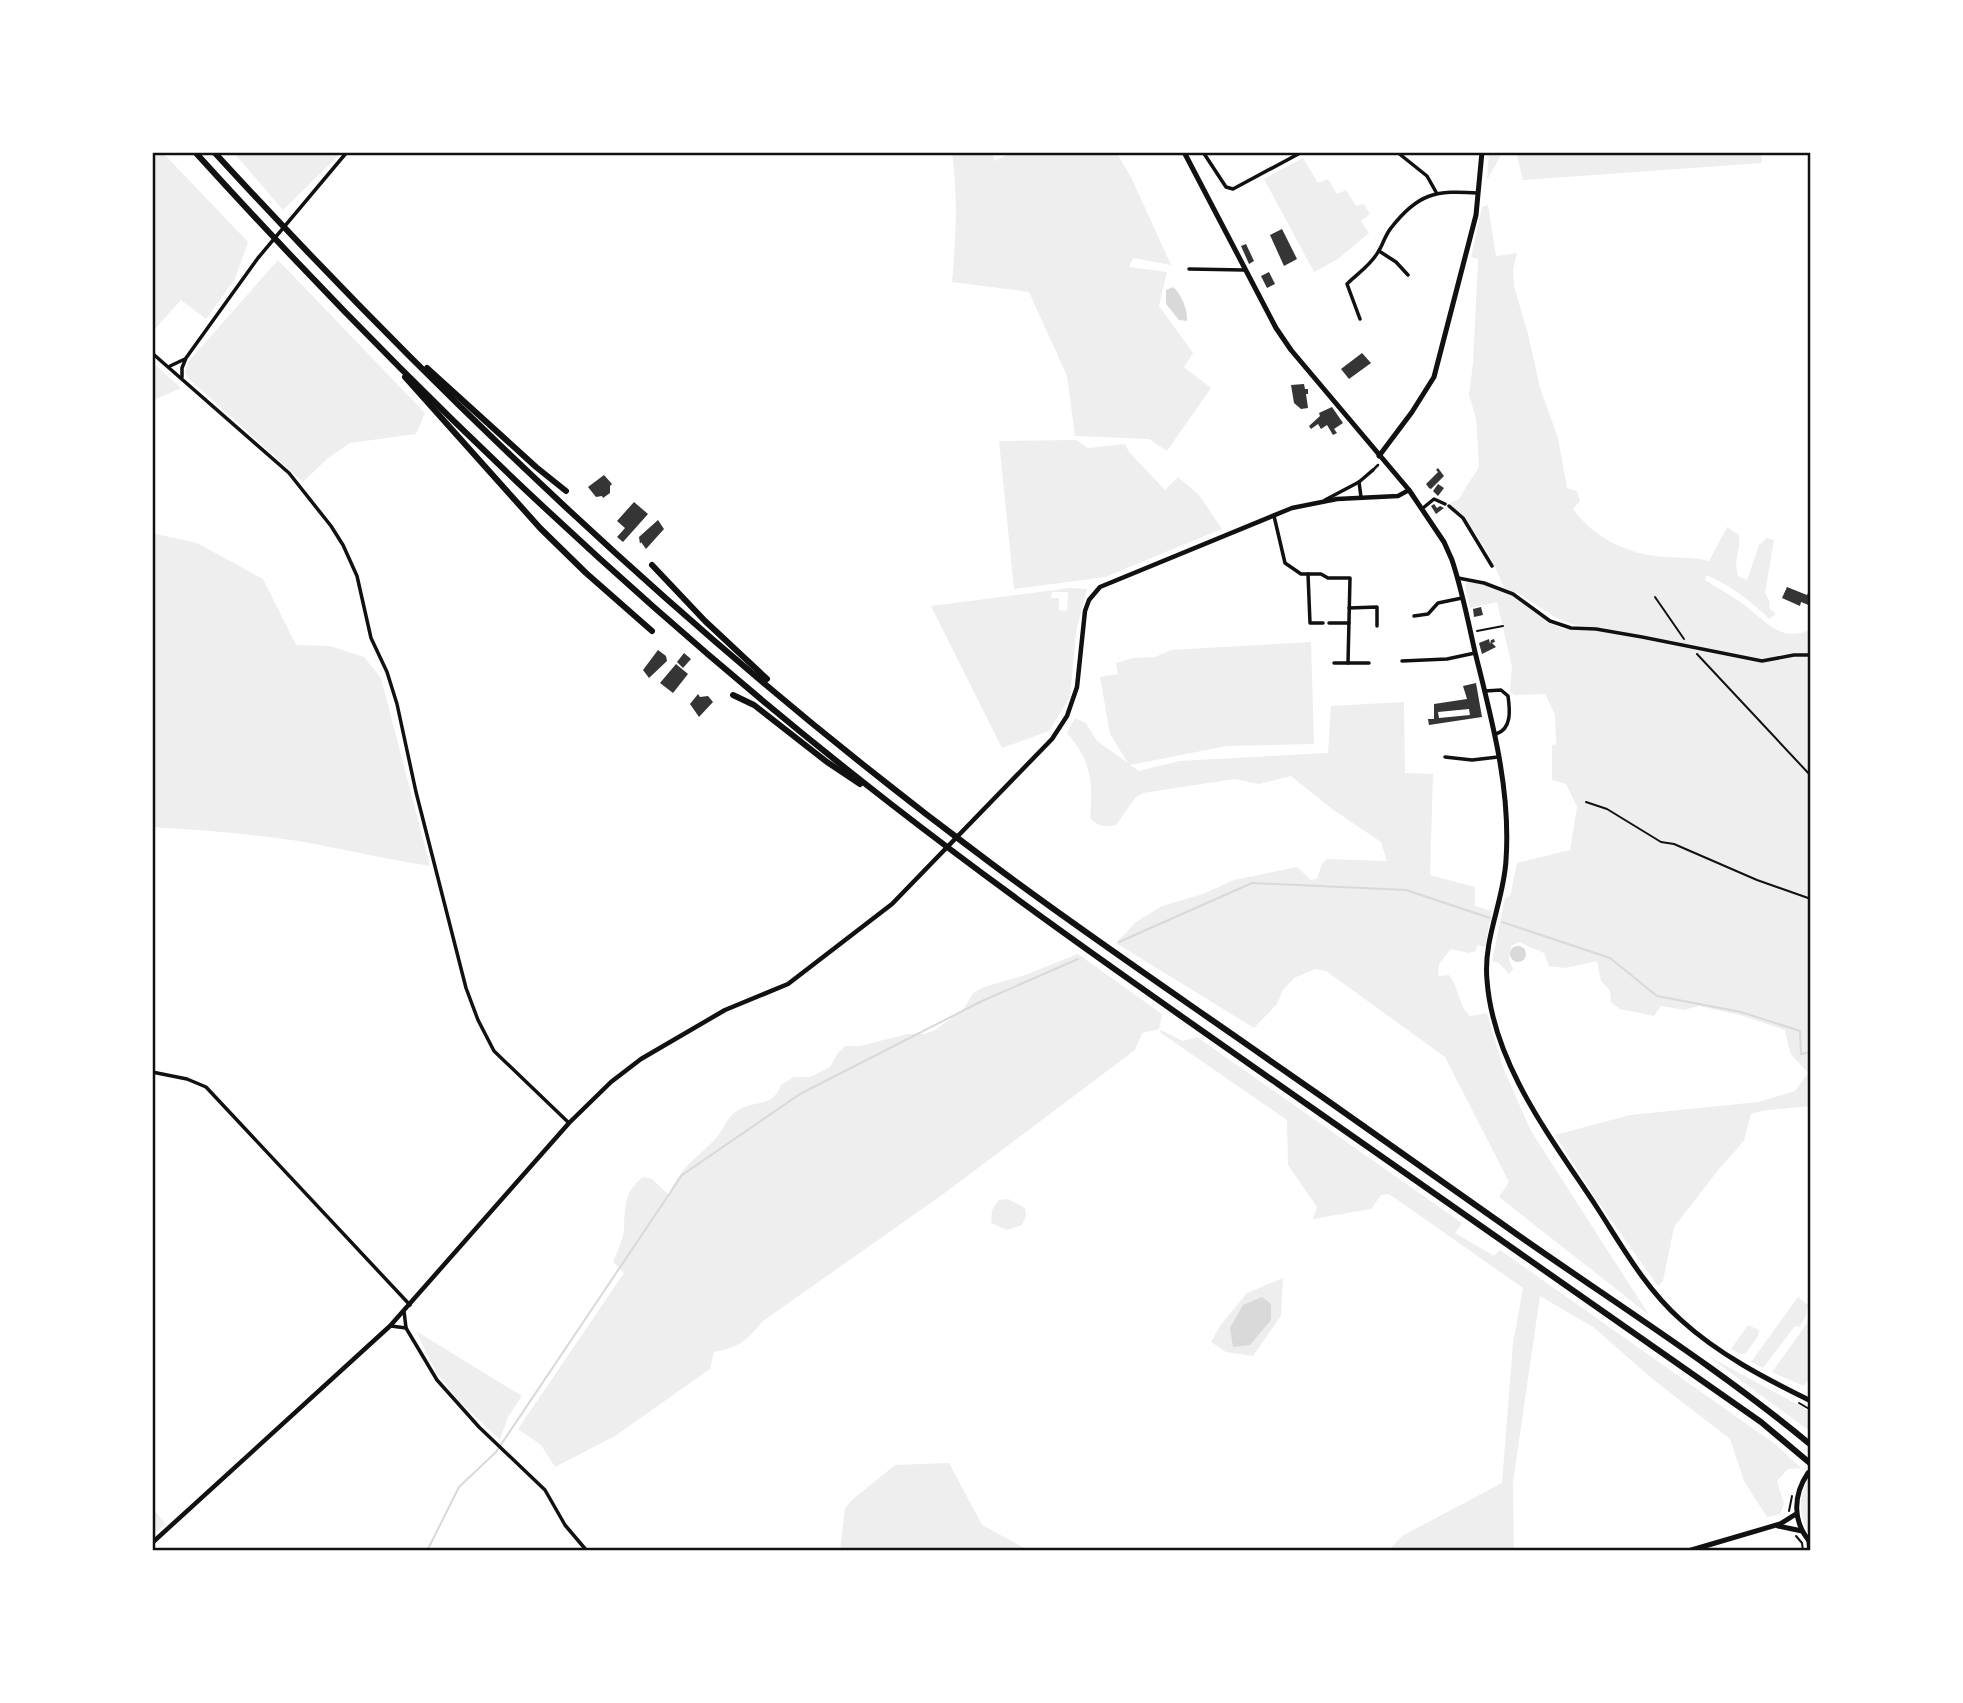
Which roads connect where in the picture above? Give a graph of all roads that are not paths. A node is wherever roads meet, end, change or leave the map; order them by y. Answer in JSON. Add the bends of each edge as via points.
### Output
{"nodes":[{"id":1,"x":195,"y":152,"type":"edge"},
{"id":2,"x":214,"y":152,"type":"edge"},
{"id":3,"x":347,"y":152,"type":"edge"},
{"id":4,"x":1184,"y":152,"type":"edge"},
{"id":5,"x":1203,"y":152,"type":"edge"},
{"id":6,"x":1301,"y":152,"type":"edge"},
{"id":7,"x":1396,"y":152,"type":"edge"},
{"id":8,"x":1482,"y":152,"type":"edge"},
{"id":9,"x":1436,"y":192,"type":"junction"},
{"id":10,"x":1478,"y":193,"type":"junction"},
{"id":11,"x":1379,"y":251,"type":"junction"},
{"id":12,"x":1189,"y":269,"type":"dead end"},
{"id":13,"x":1244,"y":270,"type":"junction"},
{"id":14,"x":1408,"y":275,"type":"dead end"},
{"id":15,"x":1360,"y":319,"type":"dead end"},
{"id":16,"x":379,"y":326,"type":"junction"},
{"id":17,"x":367,"y":334,"type":"junction"},
{"id":18,"x":152,"y":353,"type":"edge"},
{"id":19,"x":186,"y":358,"type":"junction"},
{"id":20,"x":169,"y":367,"type":"junction"},
{"id":21,"x":183,"y":379,"type":"junction"},
{"id":22,"x":1379,"y":456,"type":"junction"},
{"id":23,"x":1378,"y":465,"type":"dead end"},
{"id":24,"x":1373,"y":470,"type":"joint"},
{"id":25,"x":1359,"y":482,"type":"junction"},
{"id":26,"x":1409,"y":490,"type":"junction"},
{"id":27,"x":566,"y":491,"type":"dead end"},
{"id":28,"x":1360,"y":497,"type":"junction"},
{"id":29,"x":1323,"y":501,"type":"junction"},
{"id":30,"x":1423,"y":508,"type":"junction"},
{"id":31,"x":1273,"y":514,"type":"junction"},
{"id":32,"x":652,"y":565,"type":"dead end"},
{"id":33,"x":1492,"y":566,"type":"dead end"},
{"id":34,"x":1308,"y":574,"type":"junction"},
{"id":35,"x":1458,"y":578,"type":"junction"},
{"id":36,"x":1463,"y":598,"type":"junction"},
{"id":37,"x":1349,"y":607,"type":"junction"},
{"id":38,"x":1414,"y":616,"type":"dead end"},
{"id":39,"x":1323,"y":623,"type":"dead end"},
{"id":40,"x":1329,"y":623,"type":"dead end"},
{"id":41,"x":1349,"y":623,"type":"junction"},
{"id":42,"x":1377,"y":626,"type":"dead end"},
{"id":43,"x":652,"y":631,"type":"dead end"},
{"id":44,"x":1475,"y":653,"type":"junction"},
{"id":45,"x":1811,"y":655,"type":"edge"},
{"id":46,"x":1402,"y":661,"type":"dead end"},
{"id":47,"x":1334,"y":663,"type":"dead end"},
{"id":48,"x":1348,"y":663,"type":"junction"},
{"id":49,"x":1369,"y":663,"type":"dead end"},
{"id":50,"x":1485,"y":691,"type":"junction"},
{"id":51,"x":733,"y":695,"type":"dead end"},
{"id":52,"x":816,"y":726,"type":"junction"},
{"id":53,"x":1496,"y":734,"type":"junction"},
{"id":54,"x":1446,"y":757,"type":"dead end"},
{"id":55,"x":1500,"y":757,"type":"junction"},
{"id":56,"x":889,"y":802,"type":"junction"},
{"id":57,"x":152,"y":1072,"type":"edge"},
{"id":58,"x":569,"y":1123,"type":"junction"},
{"id":59,"x":410,"y":1305,"type":"junction"},
{"id":60,"x":404,"y":1311,"type":"junction"},
{"id":61,"x":390,"y":1326,"type":"junction"},
{"id":62,"x":406,"y":1328,"type":"junction"},
{"id":63,"x":1811,"y":1401,"type":"edge"},
{"id":64,"x":1811,"y":1445,"type":"edge"},
{"id":65,"x":1809,"y":1462,"type":"edge"},
{"id":66,"x":1808,"y":1473,"type":"dead end"},
{"id":67,"x":1796,"y":1514,"type":"junction"},
{"id":68,"x":1772,"y":1526,"type":"junction"},
{"id":69,"x":1802,"y":1531,"type":"junction"},
{"id":70,"x":1809,"y":1541,"type":"edge"},
{"id":71,"x":152,"y":1543,"type":"edge"},
{"id":72,"x":586,"y":1551,"type":"edge"},
{"id":73,"x":1688,"y":1551,"type":"edge"},
{"id":74,"x":1806,"y":1551,"type":"edge"}],
"edges":[{"from":1,"to":17,"type":"highway"},
{"from":2,"to":16,"type":"highway"},
{"from":3,"to":19,"type":"street","via":[[258,258]]},
{"from":4,"to":13,"type":"main road"},
{"from":5,"to":6,"type":"street","via":[[1226,187],[1235,189]]},
{"from":7,"to":9,"type":"street","via":[[1427,176]]},
{"from":8,"to":10,"type":"main road"},
{"from":9,"to":10,"type":"street"},
{"from":9,"to":11,"type":"street","via":[[1416,203],[1390,228]]},
{"from":10,"to":22,"type":"main road","via":[[1433,380]]},
{"from":11,"to":14,"type":"street"},
{"from":11,"to":15,"type":"street","via":[[1347,284]]},
{"from":12,"to":13,"type":"street"},
{"from":13,"to":22,"type":"main road","via":[[1287,344]]},
{"from":16,"to":27,"type":"highway"},
{"from":16,"to":52,"type":"highway","via":[[627,564]]},
{"from":17,"to":43,"type":"highway","via":[[531,518]]},
{"from":17,"to":56,"type":"highway","via":[[619,576]]},
{"from":18,"to":20,"type":"street"},
{"from":19,"to":20,"type":"street"},
{"from":19,"to":21,"type":"street"},
{"from":20,"to":21,"type":"street"},
{"from":21,"to":58,"type":"street","via":[[289,473],[343,545],[397,704],[473,1009],[494,1051]]},
{"from":22,"to":26,"type":"main road"},
{"from":23,"to":24,"type":"street"},
{"from":24,"to":25,"type":"street"},
{"from":25,"to":28,"type":"street"},
{"from":25,"to":29,"type":"street"},
{"from":26,"to":28,"type":"street","via":[[1394,497]]},
{"from":26,"to":30,"type":"main road"},
{"from":28,"to":29,"type":"street"},
{"from":29,"to":31,"type":"street"},
{"from":30,"to":33,"type":"street","via":[[1434,499],[1463,518]]},
{"from":30,"to":35,"type":"main road","via":[[1444,542]]},
{"from":31,"to":34,"type":"street","via":[[1284,563]]},
{"from":31,"to":58,"type":"street","via":[[1095,592],[1085,611],[1077,687],[1067,716],[1052,739],[927,869],[892,904],[788,984],[725,1010],[641,1059]]},
{"from":32,"to":52,"type":"highway"},
{"from":34,"to":37,"type":"street","via":[[1350,578]]},
{"from":34,"to":39,"type":"street","via":[[1310,623]]},
{"from":35,"to":36,"type":"main road"},
{"from":35,"to":45,"type":"street","via":[[1513,593],[1550,621],[1571,628],[1762,661]]},
{"from":36,"to":38,"type":"street","via":[[1438,603],[1428,614]]},
{"from":36,"to":44,"type":"main road"},
{"from":37,"to":41,"type":"street"},
{"from":37,"to":42,"type":"street","via":[[1377,607]]},
{"from":40,"to":41,"type":"street"},
{"from":41,"to":48,"type":"street"},
{"from":44,"to":46,"type":"street"},
{"from":44,"to":50,"type":"main road"},
{"from":47,"to":48,"type":"street"},
{"from":48,"to":49,"type":"street"},
{"from":50,"to":53,"type":"main road"},
{"from":50,"to":53,"type":"street","via":[[1501,690],[1508,696],[1508,723]]},
{"from":51,"to":56,"type":"highway","via":[[754,705],[827,762]]},
{"from":52,"to":64,"type":"highway","via":[[992,864],[1769,1409]]},
{"from":53,"to":55,"type":"main road"},
{"from":54,"to":55,"type":"street"},
{"from":55,"to":63,"type":"main road","via":[[1506,860],[1486,981],[1508,1058],[1537,1117],[1651,1289],[1692,1331]]},
{"from":56,"to":65,"type":"highway","via":[[1029,909],[1761,1422]]},
{"from":57,"to":59,"type":"street","via":[[206,1087]]},
{"from":58,"to":59,"type":"street"},
{"from":59,"to":60,"type":"street"},
{"from":60,"to":61,"type":"street"},
{"from":60,"to":62,"type":"street"},
{"from":61,"to":62,"type":"street"},
{"from":61,"to":71,"type":"street"},
{"from":62,"to":72,"type":"street","via":[[437,1380],[545,1490]]},
{"from":66,"to":67,"type":"main road"},
{"from":67,"to":68,"type":"main road"},
{"from":67,"to":69,"type":"main road"},
{"from":68,"to":69,"type":"main road"},
{"from":68,"to":73,"type":"main road"},
{"from":69,"to":70,"type":"main road"},
{"from":70,"to":74,"type":"street"}]}
